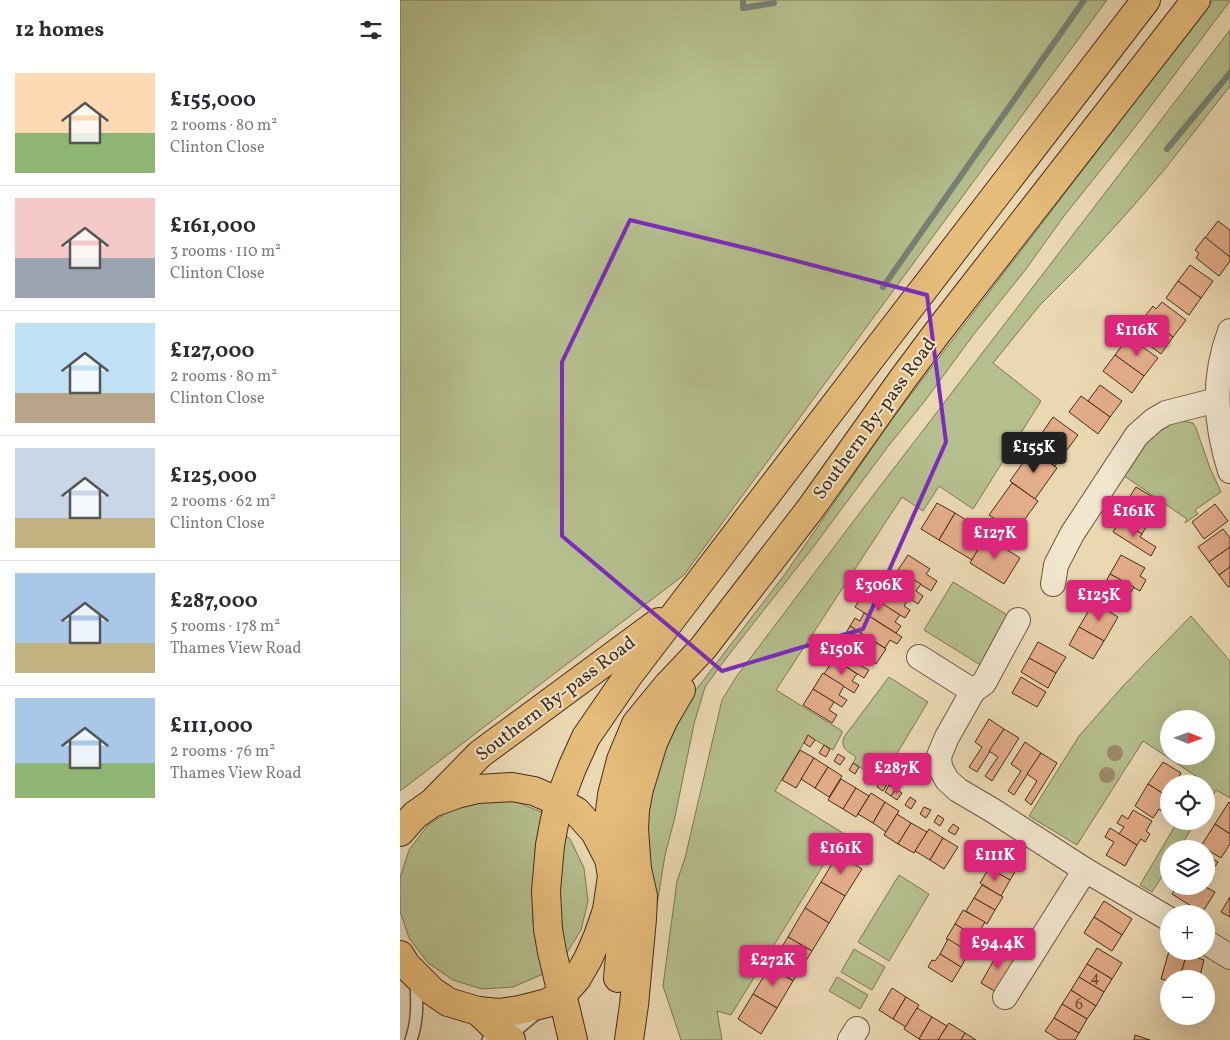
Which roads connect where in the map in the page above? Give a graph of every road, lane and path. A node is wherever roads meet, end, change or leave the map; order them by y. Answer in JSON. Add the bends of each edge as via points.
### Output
{"nodes":[{"id":1,"x":1146,"y":0,"type":"edge"},
{"id":2,"x":1196,"y":0,"type":"edge"},
{"id":3,"x":1230,"y":331,"type":"edge"},
{"id":4,"x":1217,"y":400,"type":"junction"},
{"id":5,"x":1230,"y":470,"type":"edge"},
{"id":6,"x":1053,"y":584,"type":"dead end"},
{"id":7,"x":685,"y":603,"type":"junction"},
{"id":8,"x":1018,"y":620,"type":"dead end"},
{"id":9,"x":703,"y":648,"type":"junction"},
{"id":10,"x":919,"y":657,"type":"dead end"},
{"id":11,"x":973,"y":691,"type":"junction"},
{"id":12,"x":559,"y":802,"type":"junction"},
{"id":13,"x":432,"y":803,"type":"junction"},
{"id":14,"x":400,"y":832,"type":"edge"},
{"id":15,"x":611,"y":868,"type":"junction"},
{"id":16,"x":1085,"y":870,"type":"junction"},
{"id":17,"x":1160,"y":914,"type":"edge"},
{"id":18,"x":1215,"y":948,"type":"edge"},
{"id":19,"x":1230,"y":957,"type":"edge"},
{"id":20,"x":408,"y":966,"type":"edge"},
{"id":21,"x":1005,"y":997,"type":"dead end"},
{"id":22,"x":555,"y":999,"type":"junction"},
{"id":23,"x":478,"y":1012,"type":"junction"},
{"id":24,"x":501,"y":1038,"type":"edge"},
{"id":25,"x":411,"y":1040,"type":"edge"},
{"id":26,"x":573,"y":1040,"type":"edge"},
{"id":27,"x":620,"y":1040,"type":"edge"},
{"id":28,"x":628,"y":1040,"type":"edge"}],
"edges":[{"from":1,"to":7,"type":"highway","name":"Southern By-pass Road"},
{"from":2,"to":9,"type":"highway","name":"Southern By-pass Road","via":[[937,332],[811,508]]},
{"from":3,"to":4,"type":"street","via":[[1221,361]]},
{"from":4,"to":5,"type":"street"},
{"from":4,"to":6,"type":"street","via":[[1166,413],[1137,435],[1072,534],[1056,565]]},
{"from":7,"to":12,"type":"highway","name":"Southern By-pass Road","via":[[586,737]]},
{"from":7,"to":13,"type":"highway","name":"Southern By-pass Road","via":[[480,754]]},
{"from":8,"to":11,"type":"street","via":[[984,683]]},
{"from":9,"to":15,"type":"highway","name":"Southern By-pass Road","via":[[636,724],[621,760],[612,796],[608,827]]},
{"from":9,"to":28,"type":"highway","via":[[652,743],[639,789],[634,829],[643,896],[642,919]]},
{"from":10,"to":11,"type":"street"},
{"from":11,"to":16,"type":"street","via":[[939,756],[940,767],[947,780]]},
{"from":12,"to":13,"type":"highway","via":[[534,791],[512,787],[478,789]]},
{"from":12,"to":15,"type":"highway","via":[[576,811],[595,832]]},
{"from":12,"to":22,"type":"highway","name":"Southern By-pass Road","via":[[550,845],[546,891]]},
{"from":13,"to":14,"type":"highway","via":[[415,814]]},
{"from":15,"to":22,"type":"highway","via":[[607,910],[598,936],[577,978]]},
{"from":15,"to":27,"type":"highway","via":[[622,921],[616,1004]]},
{"from":16,"to":17,"type":"street"},
{"from":16,"to":21,"type":"street"},
{"from":18,"to":19,"type":"street"},
{"from":20,"to":23,"type":"highway","via":[[432,991],[448,1002]]},
{"from":20,"to":25,"type":"lane","via":[[417,1007]]},
{"from":22,"to":23,"type":"highway","via":[[519,1010]]},
{"from":22,"to":24,"type":"lane"},
{"from":22,"to":26,"type":"highway","name":"Southern By-pass Road"},
{"from":23,"to":24,"type":"highway"}]}
